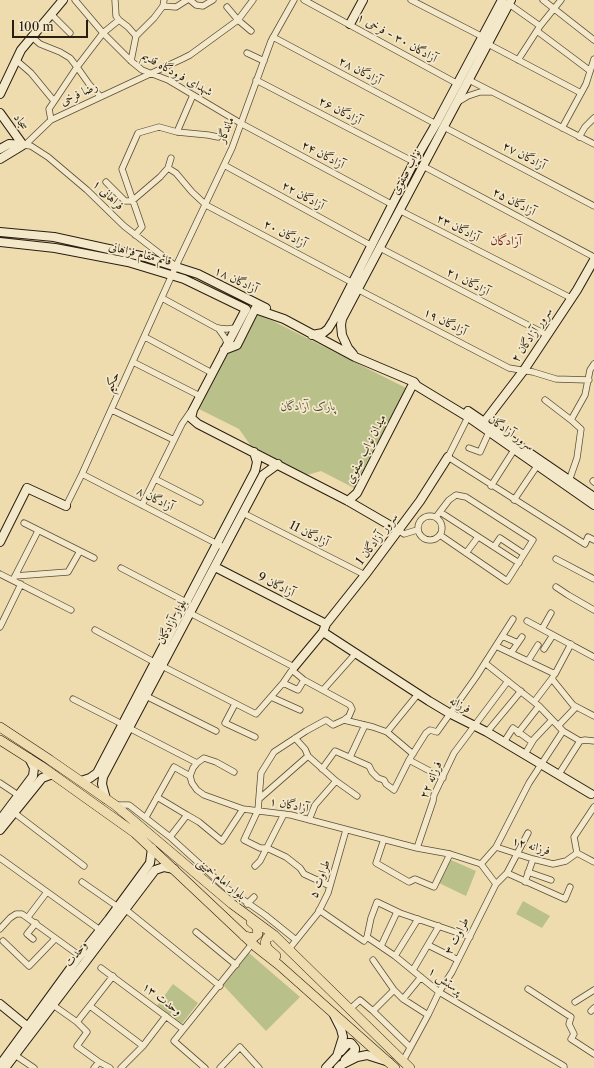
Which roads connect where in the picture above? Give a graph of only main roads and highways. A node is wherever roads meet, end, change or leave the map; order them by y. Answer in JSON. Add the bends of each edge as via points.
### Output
{"nodes":[{"id":1,"x":62,"y":0,"type":"edge"},
{"id":2,"x":363,"y":0,"type":"edge"},
{"id":3,"x":508,"y":1,"type":"edge"},
{"id":4,"x":350,"y":24,"type":"road end"},
{"id":5,"x":485,"y":40,"type":"junction"},
{"id":6,"x":0,"y":94,"type":"edge"},
{"id":7,"x":0,"y":113,"type":"edge"},
{"id":8,"x":440,"y":125,"type":"junction"},
{"id":9,"x":24,"y":145,"type":"junction"},
{"id":10,"x":0,"y":149,"type":"edge"},
{"id":11,"x":0,"y":159,"type":"edge"},
{"id":12,"x":396,"y":208,"type":"junction"},
{"id":13,"x":0,"y":232,"type":"edge"},
{"id":14,"x":0,"y":242,"type":"edge"},
{"id":15,"x":594,"y":258,"type":"edge"},
{"id":16,"x":176,"y":266,"type":"joint"},
{"id":17,"x":284,"y":318,"type":"junction"},
{"id":18,"x":337,"y":322,"type":"junction"},
{"id":19,"x":312,"y":335,"type":"junction"},
{"id":20,"x":226,"y":346,"type":"junction"},
{"id":21,"x":355,"y":357,"type":"junction"},
{"id":22,"x":416,"y":382,"type":"junction"},
{"id":23,"x":484,"y":421,"type":"junction"},
{"id":24,"x":254,"y":452,"type":"junction"},
{"id":25,"x":448,"y":457,"type":"road end"},
{"id":26,"x":278,"y":464,"type":"junction"},
{"id":27,"x":255,"y":471,"type":"junction"},
{"id":28,"x":263,"y":475,"type":"junction"},
{"id":29,"x":568,"y":483,"type":"junction"},
{"id":30,"x":594,"y":497,"type":"edge"},
{"id":31,"x":348,"y":501,"type":"junction"},
{"id":32,"x":594,"y":505,"type":"edge"},
{"id":33,"x":66,"y":506,"type":"road end"},
{"id":34,"x":398,"y":530,"type":"junction"},
{"id":35,"x":0,"y":542,"type":"edge"},
{"id":36,"x":221,"y":546,"type":"junction"},
{"id":37,"x":215,"y":567,"type":"junction"},
{"id":38,"x":324,"y":628,"type":"junction"},
{"id":39,"x":158,"y":664,"type":"junction"},
{"id":40,"x":293,"y":669,"type":"road end"},
{"id":41,"x":122,"y":724,"type":"junction"},
{"id":42,"x":0,"y":728,"type":"edge"},
{"id":43,"x":129,"y":728,"type":"junction"},
{"id":44,"x":0,"y":740,"type":"edge"},
{"id":45,"x":29,"y":758,"type":"junction"},
{"id":46,"x":54,"y":775,"type":"junction"},
{"id":47,"x":81,"y":781,"type":"junction"},
{"id":48,"x":593,"y":794,"type":"edge"},
{"id":49,"x":106,"y":798,"type":"junction"},
{"id":50,"x":11,"y":811,"type":"junction"},
{"id":51,"x":0,"y":820,"type":"edge"},
{"id":52,"x":0,"y":830,"type":"edge"},
{"id":53,"x":152,"y":848,"type":"junction"},
{"id":54,"x":150,"y":863,"type":"junction"},
{"id":55,"x":174,"y":869,"type":"junction"},
{"id":56,"x":155,"y":870,"type":"junction"},
{"id":57,"x":229,"y":902,"type":"junction"},
{"id":58,"x":122,"y":908,"type":"junction"},
{"id":59,"x":274,"y":935,"type":"junction"},
{"id":60,"x":244,"y":936,"type":"junction"},
{"id":61,"x":279,"y":965,"type":"junction"},
{"id":62,"x":0,"y":1004,"type":"edge"},
{"id":63,"x":332,"y":1011,"type":"junction"},
{"id":64,"x":28,"y":1027,"type":"junction"},
{"id":65,"x":24,"y":1039,"type":"junction"},
{"id":66,"x":13,"y":1053,"type":"junction"},
{"id":67,"x":337,"y":1056,"type":"junction"},
{"id":68,"x":0,"y":1065,"type":"edge"},
{"id":69,"x":392,"y":1065,"type":"edge"},
{"id":70,"x":339,"y":1067,"type":"edge"},
{"id":71,"x":5,"y":1068,"type":"edge"},
{"id":72,"x":326,"y":1068,"type":"edge"},
{"id":73,"x":410,"y":1068,"type":"edge"}],
"edges":[{"from":1,"to":6,"type":"main road","via":[[21,50]]},
{"from":2,"to":4,"type":"main road"},
{"from":3,"to":5,"type":"main road","name":"نواب صفوی"},
{"from":5,"to":8,"type":"main road","name":"نواب صفوی","via":[[458,84]]},
{"from":5,"to":8,"type":"main road","name":"نواب صفوی","via":[[457,103]]},
{"from":7,"to":9,"type":"main road","name":"سجاد"},
{"from":8,"to":12,"type":"main road","name":"نواب صفوی","via":[[423,166]]},
{"from":8,"to":12,"type":"main road","name":"نواب صفوی","via":[[414,162]]},
{"from":9,"to":10,"type":"main road","via":[[9,144]]},
{"from":9,"to":11,"type":"main road"},
{"from":12,"to":18,"type":"main road","name":"نواب صفوی"},
{"from":13,"to":16,"type":"main road","name":"قائم مقام فراهانی","via":[[54,238]]},
{"from":14,"to":20,"type":"main road","name":"قائم مقام فراهانی","via":[[128,262],[197,284],[246,309]]},
{"from":15,"to":23,"type":"main road","name":"سرور آزادگان ۲","via":[[578,290],[524,370]]},
{"from":16,"to":17,"type":"main road","name":"آزادگان ۱۸","via":[[198,274]]},
{"from":17,"to":19,"type":"main road"},
{"from":17,"to":20,"type":"main road","via":[[255,309],[237,345]]},
{"from":18,"to":19,"type":"main road","name":"نواب صفوی","via":[[324,333]]},
{"from":18,"to":21,"type":"main road","via":[[344,341]]},
{"from":19,"to":21,"type":"main road"},
{"from":20,"to":24,"type":"main road","name":"میدان نواب صفوی","via":[[195,405],[191,418]]},
{"from":21,"to":22,"type":"main road"},
{"from":22,"to":23,"type":"main road","name":"سرور آزادگان"},
{"from":22,"to":29,"type":"main road","name":"سرور آزادگان","via":[[417,386],[468,417],[537,466]]},
{"from":22,"to":31,"type":"main road","name":"میدان نواب صفوی","via":[[357,494]]},
{"from":23,"to":29,"type":"main road","name":"سرور آزادگان"},
{"from":24,"to":26,"type":"main road","name":"میدان نواب صفوی"},
{"from":24,"to":27,"type":"main road","via":[[257,462]]},
{"from":25,"to":34,"type":"main road","name":"سرور آزادگان 1"},
{"from":26,"to":28,"type":"main road","name":"بلوار آزادگان"},
{"from":26,"to":31,"type":"main road","name":"میدان نواب صفوی"},
{"from":27,"to":28,"type":"main road","via":[[260,470]]},
{"from":27,"to":36,"type":"main road","name":"بلوار آزادگان"},
{"from":28,"to":36,"type":"main road","name":"بلوار آزادگان","via":[[243,513]]},
{"from":29,"to":30,"type":"main road","name":"سرور آزادگان"},
{"from":29,"to":32,"type":"main road","name":"سرور آزادگان"},
{"from":31,"to":34,"type":"main road"},
{"from":33,"to":35,"type":"main road","via":[[27,488]]},
{"from":34,"to":38,"type":"main road","name":"سرور آزادگان 1"},
{"from":36,"to":37,"type":"main road","name":"بلوار آزادگان"},
{"from":36,"to":39,"type":"main road","name":"بلوار آزادگان","via":[[186,602]]},
{"from":37,"to":38,"type":"main road","name":"آزادگان 9"},
{"from":37,"to":39,"type":"main road","name":"بلوار آزادگان"},
{"from":38,"to":40,"type":"main road","name":"سرور آزادگان 1"},
{"from":38,"to":48,"type":"main road","name":"فرزانه","via":[[356,653],[418,694]]},
{"from":39,"to":41,"type":"main road","name":"بلوار آزادگان"},
{"from":39,"to":43,"type":"main road","name":"بلوار آزادگان","via":[[146,696]]},
{"from":41,"to":43,"type":"main road"},
{"from":41,"to":47,"type":"main road","name":"بلوار آزادگان","via":[[97,773]]},
{"from":42,"to":47,"type":"main road","name":"بلوار امام خمینی"},
{"from":43,"to":49,"type":"main road","name":"بلوار آزادگان","via":[[103,777]]},
{"from":44,"to":45,"type":"main road","name":"بلوار امام خمینی"},
{"from":45,"to":46,"type":"main road","name":"بلوار امام خمینی"},
{"from":45,"to":50,"type":"main road","via":[[34,768],[33,776],[18,795]]},
{"from":46,"to":50,"type":"main road","via":[[42,778]]},
{"from":46,"to":53,"type":"main road","name":"بلوار امام خمینی"},
{"from":47,"to":49,"type":"main road","name":"بلوار امام خمینی"},
{"from":49,"to":57,"type":"main road","name":"بلوار امام خمینی"},
{"from":50,"to":51,"type":"main road"},
{"from":50,"to":52,"type":"main road"},
{"from":53,"to":54,"type":"main road","name":"وحدت"},
{"from":53,"to":55,"type":"main road","name":"بلوار امام خمینی"},
{"from":54,"to":56,"type":"main road","via":[[156,863]]},
{"from":54,"to":58,"type":"main road","name":"وحدت"},
{"from":55,"to":56,"type":"main road","via":[[164,867]]},
{"from":55,"to":60,"type":"main road","name":"بلوار امام خمینی"},
{"from":56,"to":58,"type":"main road","name":"وحدت"},
{"from":57,"to":59,"type":"main road","name":"بلوار امام خمینی"},
{"from":57,"to":60,"type":"main road","via":[[257,928],[256,937]]},
{"from":58,"to":64,"type":"main road","name":"وحدت","via":[[100,930]]},
{"from":58,"to":65,"type":"main road","name":"وحدت","via":[[53,1005]]},
{"from":59,"to":61,"type":"main road","via":[[267,938],[265,943],[279,960]]},
{"from":59,"to":73,"type":"main road","name":"بلوار امام خمینی"},
{"from":60,"to":61,"type":"main road","name":"بلوار امام خمینی"},
{"from":61,"to":63,"type":"main road","name":"بلوار امام خمینی"},
{"from":62,"to":64,"type":"main road"},
{"from":63,"to":67,"type":"main road","via":[[342,1037]]},
{"from":63,"to":69,"type":"main road","name":"بلوار امام خمینی"},
{"from":64,"to":65,"type":"main road","name":"وحدت"},
{"from":65,"to":66,"type":"main road","name":"وحدت"},
{"from":66,"to":68,"type":"main road","name":"وحدت"},
{"from":66,"to":71,"type":"main road","name":"وحدت"},
{"from":67,"to":70,"type":"main road","via":[[348,1043],[354,1045],[354,1050]]},
{"from":67,"to":72,"type":"main road"},
{"from":69,"to":70,"type":"main road","via":[[367,1056],[357,1057]]}]}
